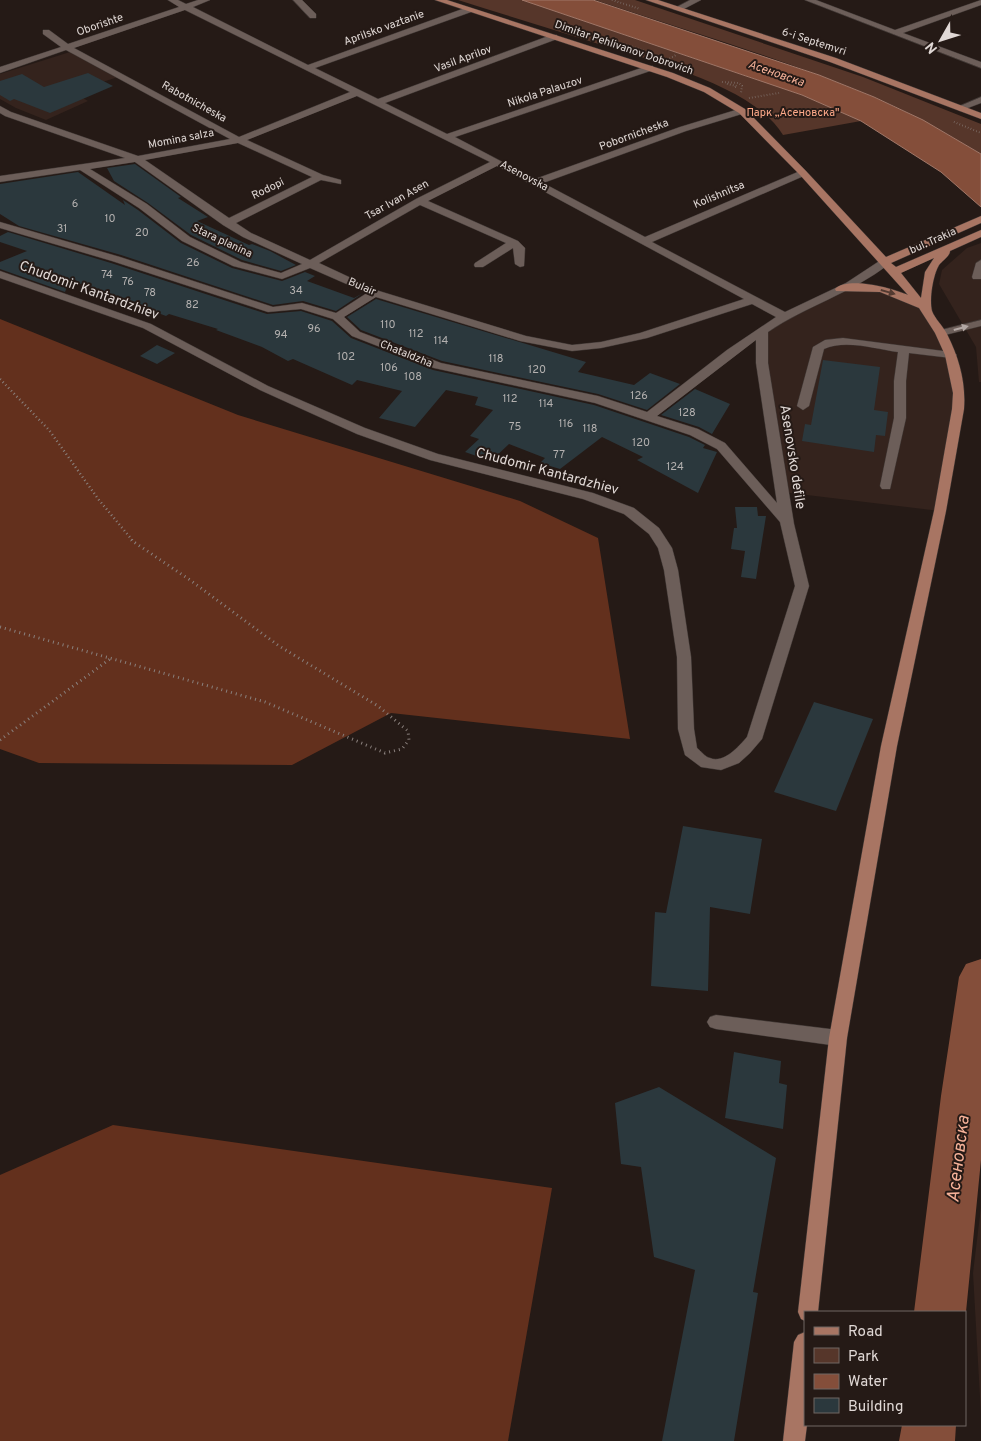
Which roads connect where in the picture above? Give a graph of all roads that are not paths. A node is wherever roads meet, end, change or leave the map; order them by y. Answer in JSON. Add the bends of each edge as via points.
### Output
{"nodes":[{"id":1,"x":172,"y":0,"type":"edge"},
{"id":2,"x":206,"y":0,"type":"edge"},
{"id":3,"x":297,"y":0,"type":"edge"},
{"id":4,"x":439,"y":0,"type":"edge"},
{"id":5,"x":650,"y":0,"type":"edge"},
{"id":6,"x":697,"y":0,"type":"edge"},
{"id":7,"x":705,"y":0,"type":"edge"},
{"id":8,"x":810,"y":0,"type":"edge"},
{"id":9,"x":981,"y":2,"type":"edge"},
{"id":10,"x":187,"y":7,"type":"junction"},
{"id":11,"x":677,"y":9,"type":"junction"},
{"id":12,"x":468,"y":10,"type":"junction"},
{"id":13,"x":313,"y":16,"type":"dead end"},
{"id":14,"x":46,"y":32,"type":"dead end"},
{"id":15,"x":897,"y":32,"type":"junction"},
{"id":16,"x":554,"y":37,"type":"junction"},
{"id":17,"x":68,"y":48,"type":"junction"},
{"id":18,"x":981,"y":65,"type":"edge"},
{"id":19,"x":307,"y":68,"type":"junction"},
{"id":20,"x":650,"y":68,"type":"junction"},
{"id":21,"x":0,"y":70,"type":"edge"},
{"id":22,"x":358,"y":92,"type":"junction"},
{"id":23,"x":981,"y":100,"type":"edge"},
{"id":24,"x":379,"y":102,"type":"junction"},
{"id":25,"x":0,"y":109,"type":"edge"},
{"id":26,"x":965,"y":110,"type":"junction"},
{"id":27,"x":742,"y":111,"type":"junction"},
{"id":28,"x":981,"y":116,"type":"edge"},
{"id":29,"x":446,"y":136,"type":"junction"},
{"id":30,"x":239,"y":140,"type":"junction"},
{"id":31,"x":137,"y":159,"type":"junction"},
{"id":32,"x":497,"y":162,"type":"junction"},
{"id":33,"x":80,"y":167,"type":"junction"},
{"id":34,"x":803,"y":173,"type":"junction"},
{"id":35,"x":320,"y":177,"type":"junction"},
{"id":36,"x":0,"y":179,"type":"edge"},
{"id":37,"x":338,"y":182,"type":"dead end"},
{"id":38,"x":534,"y":182,"type":"junction"},
{"id":39,"x":420,"y":201,"type":"junction"},
{"id":40,"x":981,"y":220,"type":"edge"},
{"id":41,"x":227,"y":223,"type":"junction"},
{"id":42,"x":0,"y":225,"type":"edge"},
{"id":43,"x":981,"y":233,"type":"edge"},
{"id":44,"x":864,"y":239,"type":"junction"},
{"id":45,"x":645,"y":241,"type":"junction"},
{"id":46,"x":514,"y":243,"type":"junction"},
{"id":47,"x":957,"y":244,"type":"junction"},
{"id":48,"x":914,"y":249,"type":"junction"},
{"id":49,"x":885,"y":262,"type":"junction"},
{"id":50,"x":981,"y":263,"type":"edge"},
{"id":51,"x":310,"y":264,"type":"junction"},
{"id":52,"x":520,"y":264,"type":"dead end"},
{"id":53,"x":479,"y":265,"type":"dead end"},
{"id":54,"x":894,"y":272,"type":"junction"},
{"id":55,"x":0,"y":274,"type":"edge"},
{"id":56,"x":872,"y":274,"type":"junction"},
{"id":57,"x":977,"y":277,"type":"dead end"},
{"id":58,"x":840,"y":289,"type":"junction"},
{"id":59,"x":375,"y":293,"type":"junction"},
{"id":60,"x":753,"y":300,"type":"junction"},
{"id":61,"x":930,"y":315,"type":"junction"},
{"id":62,"x":337,"y":317,"type":"junction"},
{"id":63,"x":785,"y":317,"type":"junction"},
{"id":64,"x":981,"y":323,"type":"edge"},
{"id":65,"x":762,"y":331,"type":"junction"},
{"id":66,"x":941,"y":333,"type":"junction"},
{"id":67,"x":904,"y":349,"type":"junction"},
{"id":68,"x":951,"y":355,"type":"junction"},
{"id":69,"x":803,"y":406,"type":"dead end"},
{"id":70,"x":648,"y":417,"type":"junction"},
{"id":71,"x":886,"y":486,"type":"dead end"},
{"id":72,"x":788,"y":524,"type":"junction"},
{"id":73,"x":802,"y":586,"type":"joint"},
{"id":74,"x":716,"y":1022,"type":"dead end"},
{"id":75,"x":838,"y":1038,"type":"junction"},
{"id":76,"x":808,"y":1311,"type":"edge"},
{"id":77,"x":804,"y":1351,"type":"edge"},
{"id":78,"x":794,"y":1441,"type":"edge"}],
"edges":[{"from":1,"to":10,"type":"street","name":"Asenovska"},
{"from":2,"to":10,"type":"street","name":"Oborishte"},
{"from":3,"to":13,"type":"street"},
{"from":4,"to":12,"type":"main road","name":"Dimitar Pehlivanov Dobrovich"},
{"from":5,"to":11,"type":"main road","name":"6-i Septemvri"},
{"from":6,"to":7,"type":"street"},
{"from":6,"to":11,"type":"street"},
{"from":8,"to":15,"type":"street"},
{"from":9,"to":15,"type":"street"},
{"from":10,"to":17,"type":"street","name":"Oborishte"},
{"from":10,"to":19,"type":"street","name":"Asenovska"},
{"from":11,"to":26,"type":"main road","name":"6-i Septemvri","via":[[850,66]]},
{"from":12,"to":16,"type":"main road","name":"Dimitar Pehlivanov Dobrovich"},
{"from":12,"to":19,"type":"street","name":"Aprilsko vaztanie"},
{"from":14,"to":17,"type":"street","name":"Rabotnicheska"},
{"from":15,"to":18,"type":"street"},
{"from":16,"to":20,"type":"main road","name":"Dimitar Pehlivanov Dobrovich"},
{"from":16,"to":24,"type":"street","name":"Vasil Aprilov"},
{"from":17,"to":21,"type":"street","name":"Oborishte"},
{"from":17,"to":30,"type":"street","name":"Rabotnicheska"},
{"from":19,"to":22,"type":"street","name":"Asenovska"},
{"from":20,"to":27,"type":"main road","name":"Dimitar Pehlivanov Dobrovich","via":[[707,90]]},
{"from":20,"to":29,"type":"street","name":"Nikola Palauzov"},
{"from":22,"to":24,"type":"street","name":"Asenovska"},
{"from":22,"to":30,"type":"street","name":"Momina salza"},
{"from":23,"to":26,"type":"street"},
{"from":24,"to":29,"type":"street","name":"Asenovska"},
{"from":25,"to":31,"type":"street","name":"Bulair"},
{"from":26,"to":28,"type":"main road","name":"6-i Septemvri"},
{"from":27,"to":34,"type":"main road","name":"Dimitar Pehlivanov Dobrovich"},
{"from":27,"to":38,"type":"street","name":"Pobornicheska"},
{"from":29,"to":32,"type":"street","name":"Asenovska"},
{"from":30,"to":31,"type":"street","name":"Momina salza"},
{"from":30,"to":35,"type":"street","name":"Rabotnicheska"},
{"from":31,"to":33,"type":"street","name":"Momina salza"},
{"from":31,"to":41,"type":"street","name":"Bulair"},
{"from":32,"to":38,"type":"street","name":"Asenovska"},
{"from":32,"to":39,"type":"street","name":"Tsar Ivan Asen"},
{"from":33,"to":36,"type":"street","name":"Momina salza"},
{"from":33,"to":51,"type":"street","name":"Stara planina","via":[[143,206],[186,239],[237,264],[282,276]]},
{"from":34,"to":44,"type":"main road","name":"Dimitar Pehlivanov Dobrovich"},
{"from":34,"to":45,"type":"street","name":"Kolishnitsa"},
{"from":35,"to":37,"type":"street","name":"Rabotnicheska"},
{"from":35,"to":41,"type":"street","name":"Rodopi"},
{"from":38,"to":45,"type":"street","name":"Asenovska"},
{"from":39,"to":46,"type":"street"},
{"from":39,"to":51,"type":"street","name":"Tsar Ivan Asen"},
{"from":40,"to":48,"type":"main road","name":"bul. Trakia"},
{"from":41,"to":51,"type":"street","name":"Bulair"},
{"from":42,"to":62,"type":"street","name":"Chataldzha","via":[[272,310],[302,306]]},
{"from":43,"to":47,"type":"main road","name":"bul. Trakia"},
{"from":44,"to":48,"type":"main road","via":[[887,249]]},
{"from":44,"to":49,"type":"main road","name":"Dimitar Pehlivanov Dobrovich"},
{"from":45,"to":60,"type":"street","name":"Asenovska"},
{"from":46,"to":52,"type":"street","via":[[520,248]]},
{"from":46,"to":53,"type":"street"},
{"from":47,"to":54,"type":"main road","name":"bul. Trakia"},
{"from":47,"to":61,"type":"main road","via":[[930,270]]},
{"from":48,"to":49,"type":"main road","name":"bul. Trakia"},
{"from":49,"to":54,"type":"main road","name":"Dimitar Pehlivanov Dobrovich"},
{"from":49,"to":56,"type":"street"},
{"from":50,"to":57,"type":"street"},
{"from":51,"to":59,"type":"street","name":"Bulair"},
{"from":54,"to":56,"type":"street"},
{"from":54,"to":61,"type":"main road","name":"Dimitar Pehlivanov Dobrovich"},
{"from":55,"to":73,"type":"street","name":"Chudomir Kantardzhiev","via":[[147,326],[264,388],[362,431],[434,457],[588,496],[629,511],[654,531],[665,548],[684,657],[686,729],[690,750],[705,763],[721,765],[727,762],[740,755],[754,738]]},
{"from":56,"to":58,"type":"street"},
{"from":58,"to":61,"type":"main road","one_way":true,"via":[[859,286],[892,292]]},
{"from":58,"to":63,"type":"street"},
{"from":59,"to":60,"type":"street","name":"Bulair","via":[[524,339],[572,348],[643,336]]},
{"from":59,"to":62,"type":"street"},
{"from":60,"to":63,"type":"street","name":"Asenovska"},
{"from":61,"to":66,"type":"main road"},
{"from":62,"to":70,"type":"street","name":"Chataldzha","via":[[356,334],[438,366],[598,400]]},
{"from":63,"to":65,"type":"street"},
{"from":66,"to":64,"type":"street","one_way":true},
{"from":65,"to":70,"type":"street"},
{"from":65,"to":72,"type":"street","name":"Asenovsko defile","via":[[762,363]]},
{"from":66,"to":68,"type":"main road"},
{"from":67,"to":68,"type":"street"},
{"from":67,"to":69,"type":"street","via":[[843,341],[823,344],[818,351]]},
{"from":67,"to":71,"type":"street","via":[[900,418]]},
{"from":68,"to":75,"type":"main road","via":[[959,393],[958,409],[942,502],[890,746]]},
{"from":70,"to":72,"type":"street","name":"Chataldzha","via":[[694,432],[721,446]]},
{"from":72,"to":73,"type":"street","name":"Asenovsko defile"},
{"from":74,"to":75,"type":"street"},
{"from":75,"to":76,"type":"main road"},
{"from":77,"to":78,"type":"main road"}]}
